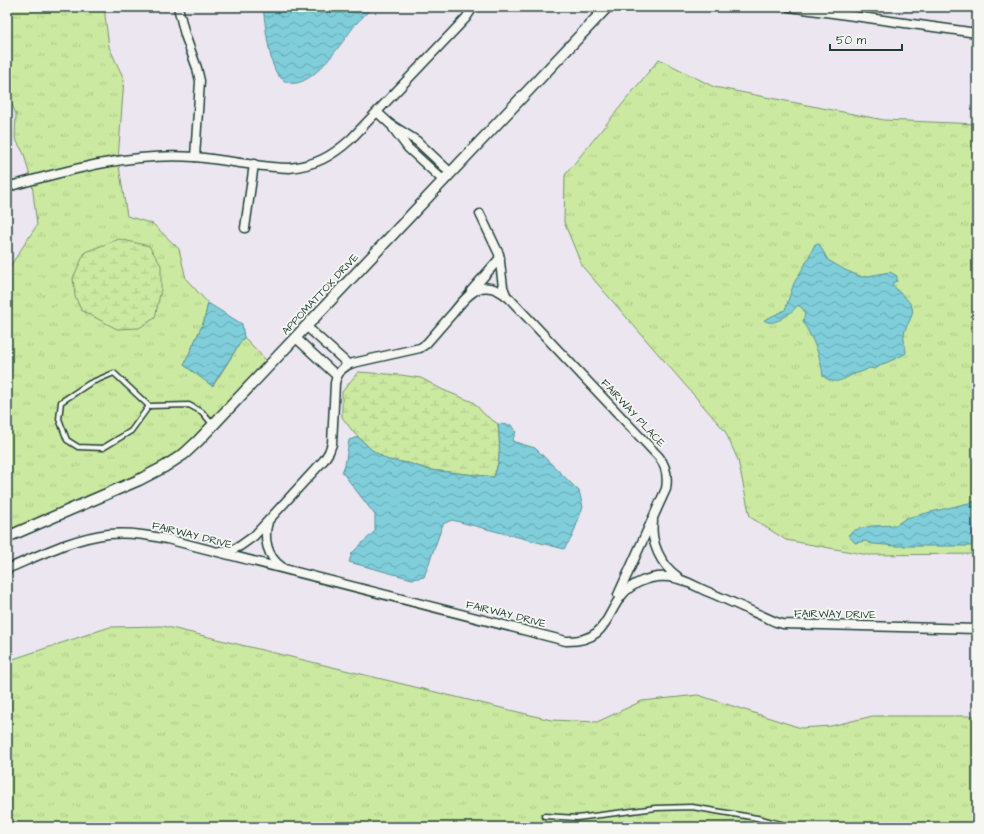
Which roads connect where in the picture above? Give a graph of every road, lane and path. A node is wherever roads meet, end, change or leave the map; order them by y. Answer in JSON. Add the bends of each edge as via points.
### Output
{"nodes":[{"id":1,"x":178,"y":7,"type":"edge"},
{"id":2,"x":473,"y":7,"type":"edge"},
{"id":3,"x":607,"y":7,"type":"edge"},
{"id":4,"x":789,"y":7,"type":"edge"},
{"id":5,"x":977,"y":34,"type":"edge"},
{"id":6,"x":377,"y":112,"type":"junction"},
{"id":7,"x":390,"y":124,"type":"junction"},
{"id":8,"x":195,"y":157,"type":"junction"},
{"id":9,"x":254,"y":164,"type":"junction"},
{"id":10,"x":451,"y":173,"type":"junction"},
{"id":11,"x":444,"y":181,"type":"junction"},
{"id":12,"x":7,"y":187,"type":"edge"},
{"id":13,"x":480,"y":214,"type":"dead end"},
{"id":14,"x":245,"y":228,"type":"dead end"},
{"id":15,"x":500,"y":258,"type":"junction"},
{"id":16,"x":468,"y":295,"type":"junction"},
{"id":17,"x":509,"y":298,"type":"junction"},
{"id":18,"x":306,"y":326,"type":"junction"},
{"id":19,"x":296,"y":338,"type":"junction"},
{"id":20,"x":348,"y":364,"type":"junction"},
{"id":21,"x":337,"y":376,"type":"junction"},
{"id":22,"x":149,"y":406,"type":"junction"},
{"id":23,"x":213,"y":425,"type":"junction"},
{"id":24,"x":657,"y":510,"type":"junction"},
{"id":25,"x":268,"y":522,"type":"junction"},
{"id":26,"x":7,"y":537,"type":"edge"},
{"id":27,"x":211,"y":551,"type":"junction"},
{"id":28,"x":7,"y":569,"type":"edge"},
{"id":29,"x":288,"y":570,"type":"junction"},
{"id":30,"x":682,"y":580,"type":"junction"},
{"id":31,"x":612,"y":608,"type":"junction"},
{"id":32,"x":977,"y":629,"type":"edge"},
{"id":33,"x":544,"y":816,"type":"dead end"},
{"id":34,"x":792,"y":827,"type":"edge"}],
"edges":[{"from":1,"to":8,"type":"street","via":[[200,81]]},
{"from":2,"to":6,"type":"street","via":[[466,18]]},
{"from":3,"to":10,"type":"street","name":"APPOMATTOX DRIVE"},
{"from":4,"to":5,"type":"street"},
{"from":6,"to":7,"type":"street"},
{"from":6,"to":9,"type":"street","via":[[340,149],[316,163],[289,168]]},
{"from":7,"to":10,"type":"street","via":[[417,141]]},
{"from":7,"to":11,"type":"street","via":[[408,148]]},
{"from":8,"to":9,"type":"street"},
{"from":8,"to":12,"type":"street","via":[[153,157],[103,163]]},
{"from":9,"to":14,"type":"street"},
{"from":10,"to":11,"type":"street","name":"APPOMATTOX DRIVE"},
{"from":11,"to":18,"type":"street","name":"APPOMATTOX DRIVE"},
{"from":13,"to":15,"type":"street"},
{"from":15,"to":16,"type":"street","name":"FAIRWAY PLACE"},
{"from":15,"to":17,"type":"street","via":[[504,292]]},
{"from":16,"to":17,"type":"street","name":"FAIRWAY PLACE","via":[[478,289],[489,288],[498,290]]},
{"from":16,"to":20,"type":"street","name":"FAIRWAY PLACE","via":[[420,348]]},
{"from":17,"to":24,"type":"street","name":"FAIRWAY PLACE","via":[[663,462],[668,481]]},
{"from":18,"to":19,"type":"street","name":"APPOMATTOX DRIVE"},
{"from":18,"to":20,"type":"street"},
{"from":19,"to":21,"type":"street"},
{"from":19,"to":23,"type":"street","name":"APPOMATTOX DRIVE"},
{"from":20,"to":21,"type":"street"},
{"from":21,"to":25,"type":"street","via":[[332,444],[329,452]]},
{"from":22,"to":22,"type":"lane","via":[[114,373],[90,383],[61,402],[59,419],[67,440],[78,447],[103,448],[131,432]]},
{"from":22,"to":23,"type":"lane","via":[[189,405],[202,412]]},
{"from":23,"to":26,"type":"street","name":"APPOMATTOX DRIVE","via":[[184,454],[164,467]]},
{"from":24,"to":30,"type":"street","via":[[652,530],[655,544],[666,567]]},
{"from":24,"to":31,"type":"street","name":"FAIRWAY PLACE"},
{"from":25,"to":27,"type":"street","via":[[240,546],[225,551]]},
{"from":25,"to":29,"type":"street","via":[[268,551],[275,562]]},
{"from":27,"to":28,"type":"street","name":"FAIRWAY DRIVE","via":[[151,536],[110,534],[77,541]]},
{"from":27,"to":29,"type":"street","name":"FAIRWAY DRIVE"},
{"from":29,"to":31,"type":"street","name":"FAIRWAY DRIVE","via":[[566,641],[578,641],[595,635],[606,622]]},
{"from":30,"to":31,"type":"street","name":"FAIRWAY DRIVE","via":[[664,576],[638,582],[622,594]]},
{"from":30,"to":32,"type":"street","name":"FAIRWAY DRIVE","via":[[783,624]]},
{"from":33,"to":34,"type":"lane","via":[[577,818],[656,808],[692,807]]}]}
